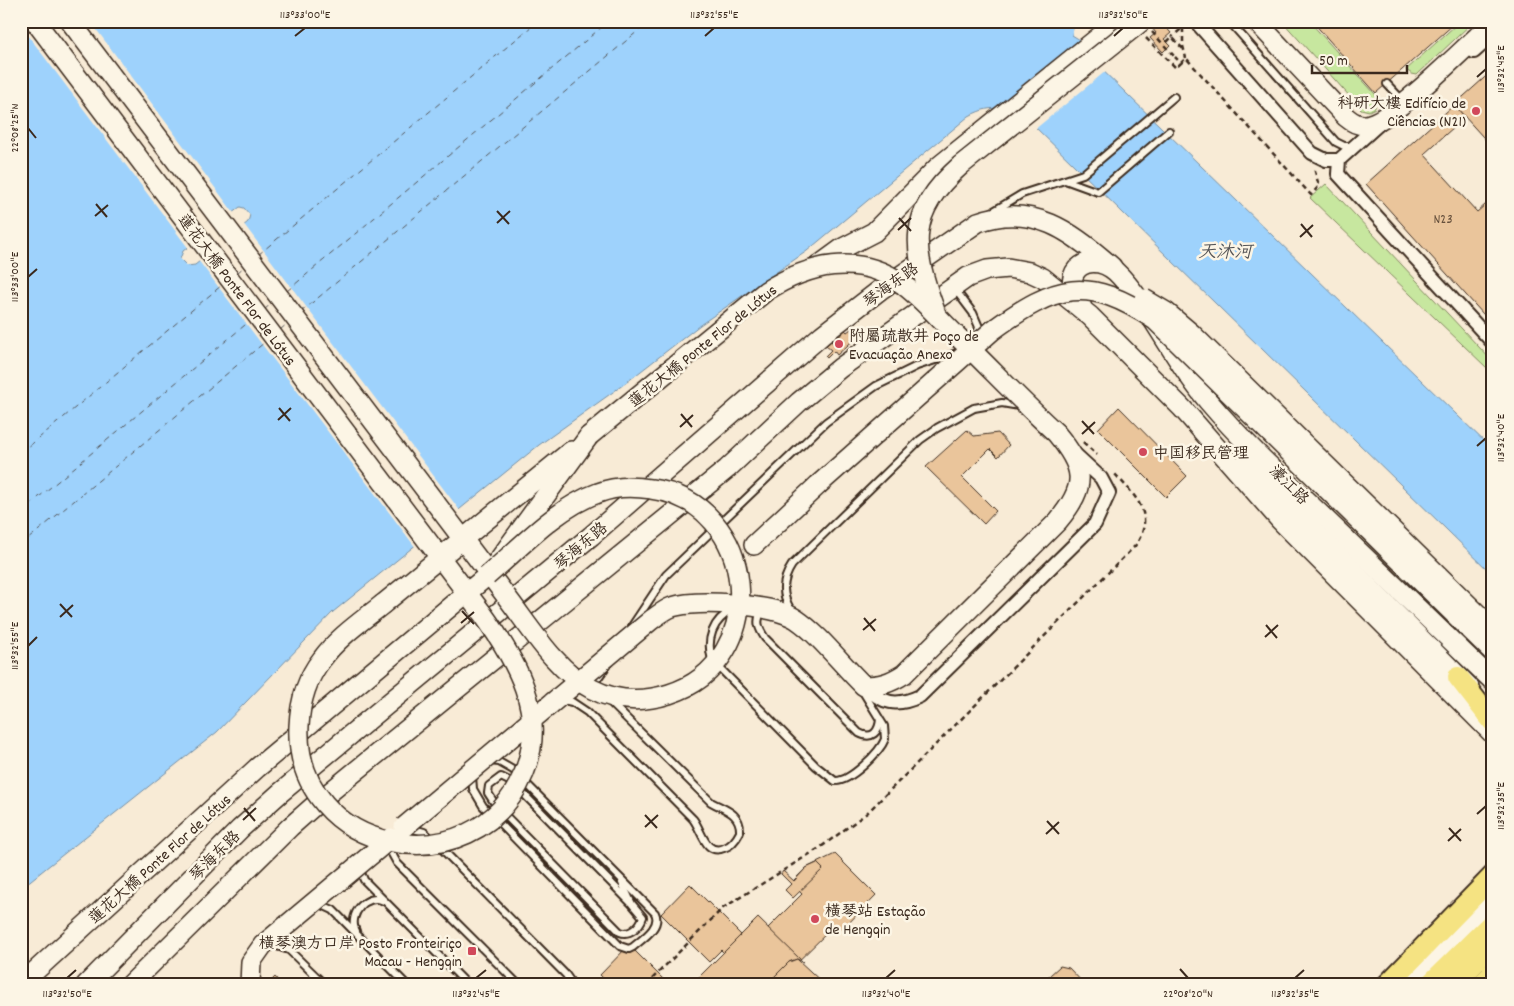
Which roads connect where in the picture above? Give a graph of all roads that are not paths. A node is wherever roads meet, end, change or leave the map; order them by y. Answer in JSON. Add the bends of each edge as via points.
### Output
{"nodes":[{"id":1,"x":35,"y":21,"type":"edge"},
{"id":2,"x":70,"y":21,"type":"edge"},
{"id":3,"x":1119,"y":21,"type":"edge"},
{"id":4,"x":1195,"y":21,"type":"edge"},
{"id":5,"x":1228,"y":21,"type":"edge"},
{"id":6,"x":1256,"y":21,"type":"edge"},
{"id":7,"x":1142,"y":26,"type":"edge"},
{"id":8,"x":1491,"y":26,"type":"edge"},
{"id":9,"x":1387,"y":84,"type":"dead end"},
{"id":10,"x":1174,"y":97,"type":"dead end"},
{"id":11,"x":1404,"y":102,"type":"junction"},
{"id":12,"x":1386,"y":118,"type":"junction"},
{"id":13,"x":1169,"y":131,"type":"dead end"},
{"id":14,"x":1356,"y":145,"type":"junction"},
{"id":15,"x":1312,"y":153,"type":"junction"},
{"id":16,"x":1339,"y":160,"type":"junction"},
{"id":17,"x":1338,"y":174,"type":"junction"},
{"id":18,"x":1065,"y":180,"type":"junction"},
{"id":19,"x":978,"y":222,"type":"junction"},
{"id":20,"x":817,"y":267,"type":"junction"},
{"id":21,"x":1112,"y":267,"type":"junction"},
{"id":22,"x":961,"y":282,"type":"junction"},
{"id":23,"x":1077,"y":288,"type":"junction"},
{"id":24,"x":278,"y":295,"type":"junction"},
{"id":25,"x":255,"y":312,"type":"junction"},
{"id":26,"x":1090,"y":316,"type":"junction"},
{"id":27,"x":937,"y":317,"type":"junction"},
{"id":28,"x":1493,"y":343,"type":"edge"},
{"id":29,"x":1020,"y":406,"type":"dead end"},
{"id":30,"x":1182,"y":408,"type":"junction"},
{"id":31,"x":590,"y":436,"type":"junction"},
{"id":32,"x":1076,"y":445,"type":"junction"},
{"id":33,"x":1289,"y":495,"type":"junction"},
{"id":34,"x":754,"y":545,"type":"dead end"},
{"id":35,"x":487,"y":576,"type":"junction"},
{"id":36,"x":745,"y":605,"type":"junction"},
{"id":37,"x":770,"y":608,"type":"junction"},
{"id":38,"x":804,"y":625,"type":"junction"},
{"id":39,"x":1493,"y":629,"type":"edge"},
{"id":40,"x":1493,"y":652,"type":"edge"},
{"id":41,"x":596,"y":674,"type":"junction"},
{"id":42,"x":1458,"y":677,"type":"junction"},
{"id":43,"x":859,"y":681,"type":"junction"},
{"id":44,"x":1493,"y":682,"type":"edge"},
{"id":45,"x":554,"y":702,"type":"junction"},
{"id":46,"x":1493,"y":708,"type":"edge"},
{"id":47,"x":880,"y":719,"type":"junction"},
{"id":48,"x":1493,"y":722,"type":"edge"},
{"id":49,"x":1493,"y":734,"type":"edge"},
{"id":50,"x":478,"y":767,"type":"junction"},
{"id":51,"x":324,"y":797,"type":"junction"},
{"id":52,"x":398,"y":832,"type":"junction"},
{"id":53,"x":366,"y":841,"type":"dead end"},
{"id":54,"x":360,"y":864,"type":"junction"},
{"id":55,"x":550,"y":874,"type":"junction"},
{"id":56,"x":1493,"y":876,"type":"edge"},
{"id":57,"x":619,"y":877,"type":"junction"},
{"id":58,"x":387,"y":903,"type":"junction"},
{"id":59,"x":1493,"y":903,"type":"edge"},
{"id":60,"x":632,"y":904,"type":"junction"},
{"id":61,"x":310,"y":906,"type":"junction"},
{"id":62,"x":607,"y":919,"type":"junction"},
{"id":63,"x":1493,"y":922,"type":"edge"},
{"id":64,"x":360,"y":938,"type":"junction"},
{"id":65,"x":262,"y":945,"type":"junction"},
{"id":66,"x":1493,"y":945,"type":"edge"},
{"id":67,"x":1493,"y":973,"type":"edge"},
{"id":68,"x":21,"y":984,"type":"edge"},
{"id":69,"x":86,"y":985,"type":"edge"},
{"id":70,"x":130,"y":985,"type":"edge"},
{"id":71,"x":218,"y":985,"type":"edge"},
{"id":72,"x":234,"y":985,"type":"edge"},
{"id":73,"x":250,"y":985,"type":"edge"},
{"id":74,"x":325,"y":985,"type":"edge"},
{"id":75,"x":407,"y":985,"type":"edge"},
{"id":76,"x":468,"y":985,"type":"edge"},
{"id":77,"x":519,"y":985,"type":"edge"},
{"id":78,"x":573,"y":985,"type":"edge"},
{"id":79,"x":1388,"y":985,"type":"edge"},
{"id":80,"x":1409,"y":985,"type":"edge"},
{"id":81,"x":1429,"y":985,"type":"edge"},
{"id":82,"x":1453,"y":985,"type":"edge"},
{"id":83,"x":1481,"y":985,"type":"edge"}],
"edges":[{"from":1,"to":25,"type":"main road","name":"蓮花大橋 Ponte Flor de Lótus"},
{"from":2,"to":24,"type":"main road","name":"蓮花大橋 Ponte Flor de Lótus"},
{"from":3,"to":20,"type":"main road","via":[[934,171],[874,232],[843,248]]},
{"from":4,"to":15,"type":"street"},
{"from":5,"to":14,"type":"lane","via":[[1336,142],[1344,146]]},
{"from":6,"to":12,"type":"main road","via":[[1346,117],[1359,124],[1372,124]]},
{"from":7,"to":27,"type":"main road","bridge":true,"via":[[961,165],[937,190],[920,221],[917,242],[921,268]]},
{"from":8,"to":11,"type":"main road"},
{"from":9,"to":11,"type":"lane"},
{"from":10,"to":18,"type":"lane","via":[[1083,174]]},
{"from":11,"to":12,"type":"main road"},
{"from":12,"to":14,"type":"street"},
{"from":13,"to":18,"type":"lane","via":[[1098,192]]},
{"from":14,"to":16,"type":"street"},
{"from":15,"to":16,"type":"street","via":[[1326,160]]},
{"from":15,"to":17,"type":"street"},
{"from":16,"to":17,"type":"street"},
{"from":17,"to":28,"type":"street"},
{"from":18,"to":19,"type":"lane","via":[[1022,194]]},
{"from":19,"to":21,"type":"main road","name":"琴海东路","via":[[994,216],[1016,215],[1047,222],[1070,233]]},
{"from":19,"to":69,"type":"main road","name":"琴海东路","via":[[822,335],[591,536],[328,751],[240,829]]},
{"from":20,"to":27,"type":"main road","name":"蓮花大橋 Ponte Flor de Lótus","bridge":true,"via":[[850,264],[883,272],[915,294]]},
{"from":20,"to":31,"type":"main road","name":"蓮花大橋 Ponte Flor de Lótus","bridge":true,"via":[[766,291]]},
{"from":21,"to":26,"type":"main road","via":[[1096,261],[1086,263],[1074,273],[1071,284],[1075,297]]},
{"from":21,"to":33,"type":"main road","name":"濠江路","via":[[1143,305],[1209,402]]},
{"from":22,"to":26,"type":"main road","name":"琴海东路","via":[[987,270],[1008,268],[1030,272],[1043,278]]},
{"from":22,"to":41,"type":"lane","via":[[979,327],[974,342],[966,350],[917,366],[876,386],[826,422],[666,575]]},
{"from":22,"to":51,"type":"main road","name":"琴海东路","via":[[840,368],[727,469]]},
{"from":23,"to":34,"type":"main road","bridge":true,"via":[[1041,298],[993,330]]},
{"from":23,"to":39,"type":"main road","bridge":true,"via":[[1112,289],[1135,294],[1166,312]]},
{"from":23,"to":40,"type":"main road","bridge":true,"via":[[1128,302],[1156,320]]},
{"from":24,"to":25,"type":"main road"},
{"from":24,"to":35,"type":"main road","name":"蓮花大橋 Ponte Flor de Lótus","bridge":true,"via":[[446,516],[458,532],[482,564],[488,572],[494,580],[500,588],[544,645],[574,676],[592,689],[614,697],[648,700],[691,685],[705,675],[721,656],[740,606],[738,569],[716,525],[697,505],[680,496],[642,487],[615,488],[577,503],[554,520],[495,570]]},
{"from":25,"to":31,"type":"main road","name":"蓮花大橋 Ponte Flor de Lótus","bridge":true,"via":[[398,502],[434,550],[440,558],[446,566],[464,590],[496,632],[521,674],[531,710],[531,744],[523,775],[511,797],[486,823],[471,833],[441,843],[418,846],[376,839],[342,820],[318,795],[309,778],[300,748],[299,719],[300,704],[314,673],[321,660],[348,633],[429,566],[437,560],[444,554],[498,510]]},
{"from":26,"to":30,"type":"main road"},
{"from":27,"to":32,"type":"main road","name":"蓮花大橋 Ponte Flor de Lótus","bridge":true,"via":[[1056,433]]},
{"from":29,"to":38,"type":"lane","bridge":true,"via":[[1002,403],[974,408],[937,428],[920,440],[792,565],[784,581],[784,592],[788,605]]},
{"from":30,"to":33,"type":"main road"},
{"from":30,"to":49,"type":"main road","via":[[1280,520]]},
{"from":31,"to":35,"type":"main road","name":"蓮花大橋 Ponte Flor de Lótus","bridge":true},
{"from":32,"to":43,"type":"main road","name":"蓮花大橋 Ponte Flor de Lótus","bridge":true,"via":[[1078,488],[1058,521],[904,674],[879,686]]},
{"from":32,"to":43,"type":"street","bridge":true,"via":[[1109,493],[1095,524],[920,696],[891,704],[874,696]]},
{"from":33,"to":42,"type":"main road","name":"濠江路"},
{"from":33,"to":44,"type":"main road","name":"濠江路"},
{"from":35,"to":68,"type":"main road","name":"蓮花大橋 Ponte Flor de Lótus","bridge":true,"via":[[264,762]]},
{"from":36,"to":37,"type":"main road","bridge":true},
{"from":36,"to":41,"type":"main road","bridge":true,"via":[[690,604],[670,608],[650,621]]},
{"from":36,"to":47,"type":"lane","bridge":true,"via":[[728,613],[715,626],[709,650],[712,660],[825,774],[840,781],[854,774],[884,744],[886,730]]},
{"from":37,"to":38,"type":"main road","bridge":true,"via":[[788,614]]},
{"from":37,"to":47,"type":"lane","bridge":true,"via":[[761,612],[758,621],[765,638],[859,733],[874,734]]},
{"from":38,"to":43,"type":"main road","bridge":true},
{"from":41,"to":45,"type":"main road","bridge":true},
{"from":41,"to":45,"type":"lane","bridge":true,"via":[[594,680],[603,696],[711,802],[738,819],[740,832],[726,848],[711,849],[694,819],[587,712],[572,702]]},
{"from":42,"to":46,"type":"main road","name":"濠江路"},
{"from":42,"to":48,"type":"main road"},
{"from":43,"to":47,"type":"lane","bridge":true,"via":[[863,695]]},
{"from":45,"to":50,"type":"main road","bridge":true},
{"from":50,"to":52,"type":"main road","bridge":true},
{"from":50,"to":55,"type":"lane","via":[[472,789],[483,806]]},
{"from":50,"to":57,"type":"lane","via":[[499,762],[513,770]]},
{"from":51,"to":53,"type":"lane"},
{"from":51,"to":70,"type":"main road","name":"琴海东路"},
{"from":52,"to":54,"type":"main road","bridge":true},
{"from":52,"to":77,"type":"lane","via":[[392,854],[397,863]]},
{"from":52,"to":78,"type":"lane","bridge":true,"via":[[417,829],[434,841]]},
{"from":54,"to":58,"type":"lane","via":[[364,880]]},
{"from":54,"to":61,"type":"main road","bridge":true},
{"from":55,"to":57,"type":"lane","via":[[620,946],[629,949],[656,925],[657,918]]},
{"from":55,"to":62,"type":"lane"},
{"from":56,"to":79,"type":"main road"},
{"from":57,"to":60,"type":"lane"},
{"from":58,"to":64,"type":"lane","via":[[379,898],[370,899],[355,914],[352,922]]},
{"from":58,"to":76,"type":"lane"},
{"from":59,"to":80,"type":"main road"},
{"from":60,"to":62,"type":"lane","via":[[643,917],[630,933],[620,932]]},
{"from":60,"to":62,"type":"lane","bridge":true,"via":[[513,783],[501,777],[493,781],[488,793],[497,807]]},
{"from":61,"to":64,"type":"lane","via":[[322,904],[328,907]]},
{"from":61,"to":65,"type":"main road","bridge":true},
{"from":63,"to":81,"type":"main road"},
{"from":64,"to":75,"type":"lane"},
{"from":65,"to":73,"type":"main road","bridge":true,"via":[[251,962]]},
{"from":65,"to":74,"type":"lane","via":[[271,944],[289,950]]},
{"from":66,"to":82,"type":"main road"},
{"from":67,"to":83,"type":"main road"},
{"from":71,"to":72,"type":"lane"}]}
